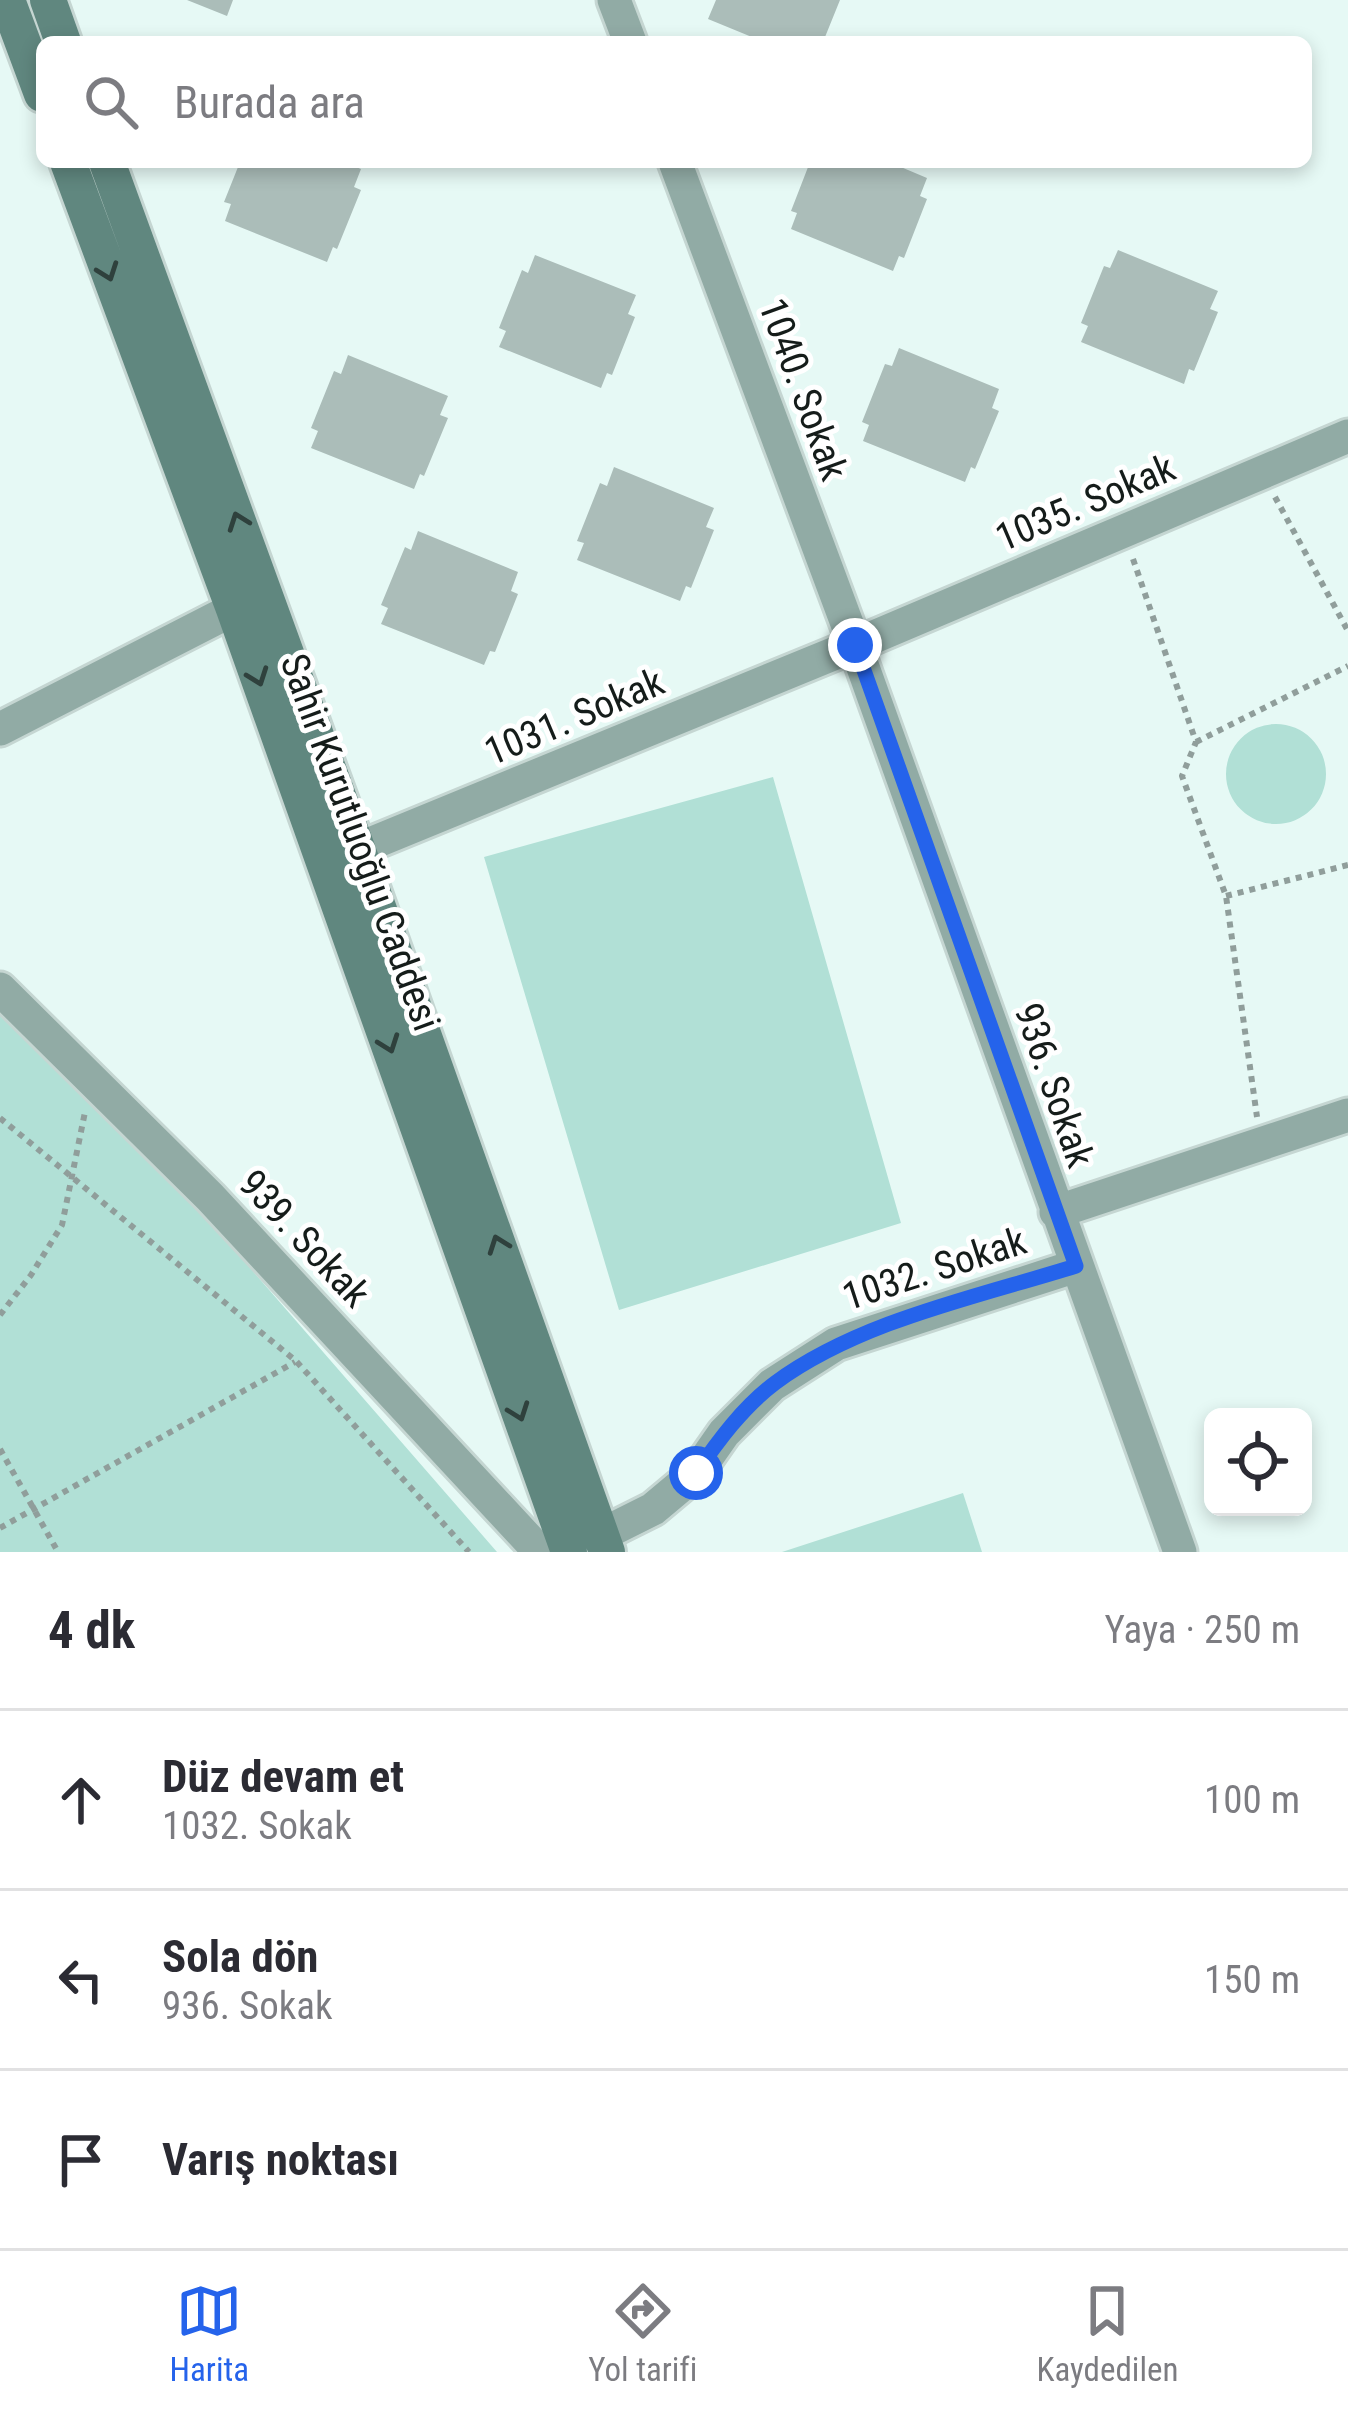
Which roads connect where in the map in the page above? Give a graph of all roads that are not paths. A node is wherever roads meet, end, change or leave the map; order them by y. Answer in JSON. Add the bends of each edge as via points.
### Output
{"nodes":[{"id":1,"x":7,"y":0,"type":"edge"},
{"id":2,"x":48,"y":0,"type":"edge"},
{"id":3,"x":614,"y":0,"type":"edge"},
{"id":4,"x":61,"y":36,"type":"edge"},
{"id":5,"x":628,"y":36,"type":"edge"},
{"id":6,"x":36,"y":78,"type":"edge"},
{"id":7,"x":70,"y":168,"type":"edge"},
{"id":8,"x":109,"y":168,"type":"edge"},
{"id":9,"x":677,"y":168,"type":"edge"},
{"id":10,"x":1348,"y":436,"type":"edge"},
{"id":11,"x":234,"y":609,"type":"junction"},
{"id":12,"x":855,"y":645,"type":"junction"},
{"id":13,"x":0,"y":729,"type":"edge"},
{"id":14,"x":341,"y":856,"type":"junction"},
{"id":15,"x":0,"y":989,"type":"edge"},
{"id":16,"x":1345,"y":1126,"type":"edge"},
{"id":17,"x":1055,"y":1212,"type":"junction"},
{"id":18,"x":1076,"y":1266,"type":"junction"},
{"id":19,"x":592,"y":1546,"type":"edge"},
{"id":20,"x":540,"y":1552,"type":"edge"},
{"id":21,"x":1180,"y":1552,"type":"edge"}],
"edges":[{"from":1,"to":6,"type":"street"},
{"from":2,"to":4,"type":"street"},
{"from":3,"to":5,"type":"street"},
{"from":7,"to":11,"type":"street","name":"Sahir Kurutluoğlu Caddesi","one_way":true},
{"from":14,"to":8,"type":"street","name":"Sahir Kurutluoğlu Caddesi","one_way":true},
{"from":9,"to":12,"type":"street","name":"1040. Sokak"},
{"from":10,"to":12,"type":"street","name":"1035. Sokak"},
{"from":11,"to":13,"type":"street"},
{"from":11,"to":14,"type":"street","name":"Sahir Kurutluoğlu Caddesi","one_way":true},
{"from":12,"to":14,"type":"street","name":"1031. Sokak"},
{"from":12,"to":17,"type":"street","name":"936. Sokak"},
{"from":14,"to":19,"type":"street","name":"Sahir Kurutluoğlu Caddesi"},
{"from":15,"to":20,"type":"street","name":"939. Sokak","via":[[210,1197]]},
{"from":16,"to":17,"type":"street","via":[[1261,1144]]},
{"from":17,"to":18,"type":"street","name":"936. Sokak"},
{"from":18,"to":19,"type":"street","name":"1032. Sokak","via":[[836,1344],[772,1384],[696,1473]]},
{"from":18,"to":21,"type":"street","name":"936. Sokak"}]}
